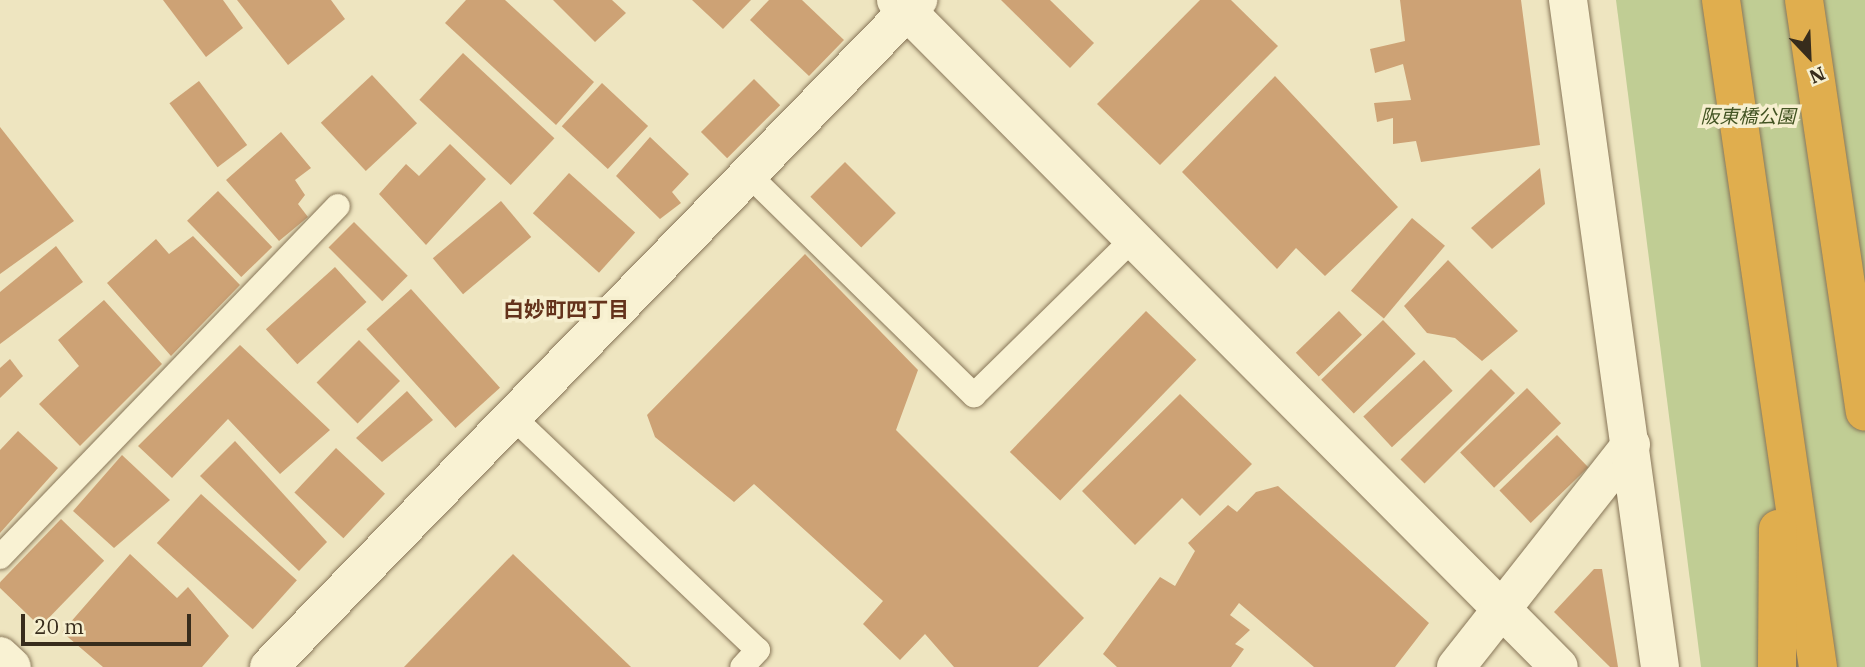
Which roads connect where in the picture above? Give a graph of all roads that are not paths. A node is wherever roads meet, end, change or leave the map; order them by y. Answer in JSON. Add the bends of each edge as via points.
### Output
{"nodes":[{"id":1,"x":1567,"y":0,"type":"edge"},
{"id":2,"x":1721,"y":0,"type":"edge"},
{"id":3,"x":1804,"y":0,"type":"edge"},
{"id":4,"x":907,"y":4,"type":"edge"},
{"id":5,"x":749,"y":175,"type":"junction"},
{"id":6,"x":338,"y":206,"type":"dead end"},
{"id":7,"x":1133,"y":239,"type":"junction"},
{"id":8,"x":1779,"y":405,"type":"junction"},
{"id":9,"x":1865,"y":411,"type":"edge"},
{"id":10,"x":513,"y":417,"type":"junction"},
{"id":11,"x":1631,"y":445,"type":"junction"},
{"id":12,"x":0,"y":557,"type":"edge"},
{"id":13,"x":1503,"y":611,"type":"junction"},
{"id":14,"x":0,"y":656,"type":"edge"},
{"id":15,"x":12,"y":667,"type":"edge"},
{"id":16,"x":270,"y":667,"type":"edge"},
{"id":17,"x":742,"y":667,"type":"edge"},
{"id":18,"x":1456,"y":667,"type":"edge"},
{"id":19,"x":1559,"y":667,"type":"edge"},
{"id":20,"x":1660,"y":667,"type":"edge"},
{"id":21,"x":1777,"y":667,"type":"edge"},
{"id":22,"x":1818,"y":667,"type":"edge"}],
"edges":[{"from":1,"to":11,"type":"street"},
{"from":2,"to":8,"type":"highway"},
{"from":3,"to":9,"type":"highway"},
{"from":4,"to":5,"type":"street"},
{"from":4,"to":7,"type":"street"},
{"from":5,"to":7,"type":"lane","via":[[974,395]]},
{"from":5,"to":10,"type":"street"},
{"from":6,"to":12,"type":"lane"},
{"from":7,"to":13,"type":"street"},
{"from":8,"to":21,"type":"highway"},
{"from":8,"to":22,"type":"highway"},
{"from":10,"to":16,"type":"street"},
{"from":10,"to":17,"type":"lane","via":[[758,650]]},
{"from":11,"to":13,"type":"street"},
{"from":11,"to":20,"type":"street"},
{"from":13,"to":18,"type":"street"},
{"from":13,"to":19,"type":"street"},
{"from":14,"to":15,"type":"street"}]}
